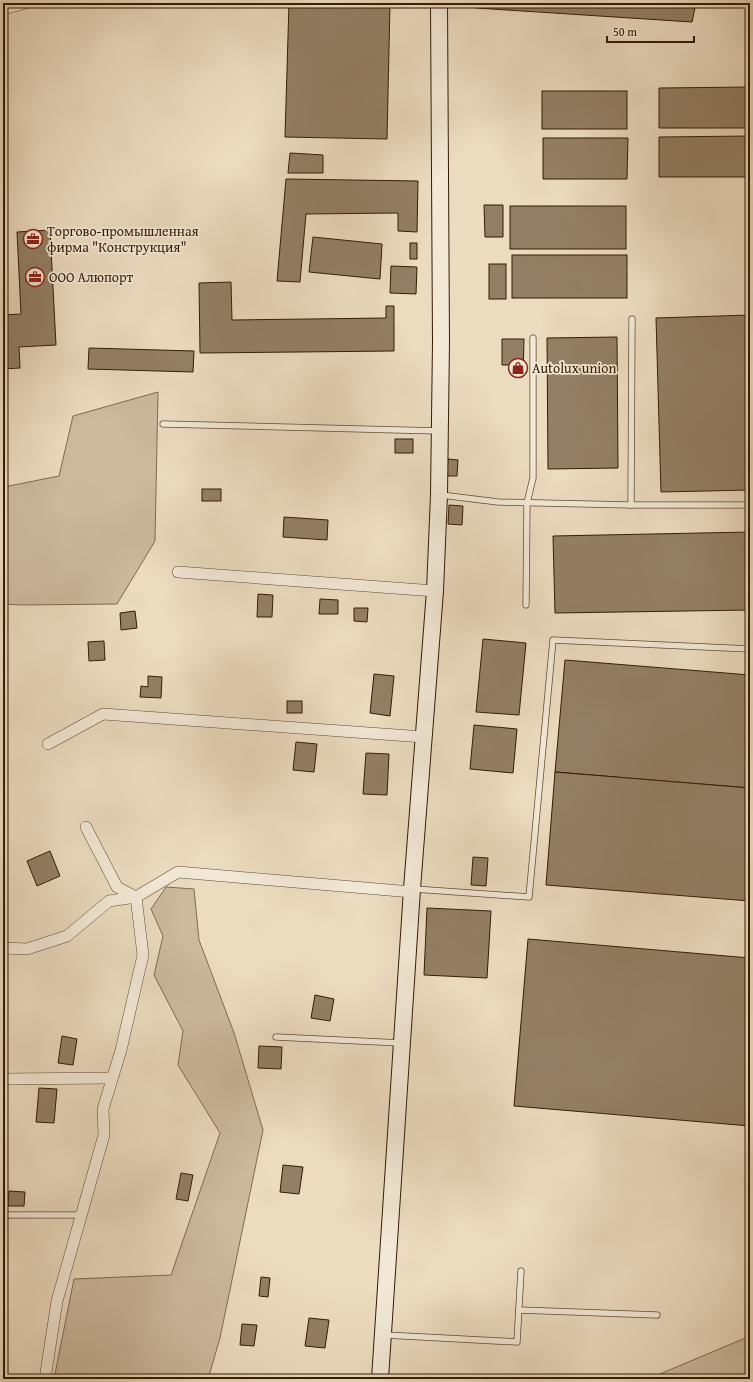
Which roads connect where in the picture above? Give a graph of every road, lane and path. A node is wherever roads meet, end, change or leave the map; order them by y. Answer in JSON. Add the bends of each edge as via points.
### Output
{"nodes":[{"id":1,"x":26,"y":3,"type":"edge"},
{"id":2,"x":439,"y":3,"type":"edge"},
{"id":3,"x":3,"y":9,"type":"edge"},
{"id":4,"x":632,"y":319,"type":"dead end"},
{"id":5,"x":533,"y":338,"type":"dead end"},
{"id":6,"x":163,"y":424,"type":"dead end"},
{"id":7,"x":440,"y":431,"type":"junction"},
{"id":8,"x":438,"y":495,"type":"junction"},
{"id":9,"x":527,"y":503,"type":"junction"},
{"id":10,"x":631,"y":505,"type":"junction"},
{"id":11,"x":750,"y":505,"type":"edge"},
{"id":12,"x":178,"y":572,"type":"dead end"},
{"id":13,"x":435,"y":591,"type":"junction"},
{"id":14,"x":526,"y":605,"type":"dead end"},
{"id":15,"x":750,"y":649,"type":"edge"},
{"id":16,"x":424,"y":737,"type":"junction"},
{"id":17,"x":48,"y":744,"type":"dead end"},
{"id":18,"x":86,"y":827,"type":"dead end"},
{"id":19,"x":412,"y":891,"type":"junction"},
{"id":20,"x":136,"y":897,"type":"junction"},
{"id":21,"x":3,"y":948,"type":"edge"},
{"id":22,"x":276,"y":1037,"type":"dead end"},
{"id":23,"x":402,"y":1043,"type":"junction"},
{"id":24,"x":112,"y":1078,"type":"junction"},
{"id":25,"x":3,"y":1079,"type":"edge"},
{"id":26,"x":81,"y":1214,"type":"junction"},
{"id":27,"x":3,"y":1215,"type":"edge"},
{"id":28,"x":521,"y":1271,"type":"dead end"},
{"id":29,"x":519,"y":1310,"type":"junction"},
{"id":30,"x":657,"y":1315,"type":"dead end"},
{"id":31,"x":383,"y":1335,"type":"junction"},
{"id":32,"x":45,"y":1379,"type":"edge"},
{"id":33,"x":380,"y":1379,"type":"edge"}],
"edges":[{"from":1,"to":3,"type":"street"},
{"from":2,"to":7,"type":"street"},
{"from":4,"to":10,"type":"lane"},
{"from":5,"to":9,"type":"lane","via":[[533,478]]},
{"from":6,"to":7,"type":"lane"},
{"from":7,"to":8,"type":"street"},
{"from":8,"to":9,"type":"lane"},
{"from":8,"to":13,"type":"street"},
{"from":9,"to":10,"type":"lane"},
{"from":9,"to":14,"type":"lane"},
{"from":10,"to":11,"type":"lane"},
{"from":12,"to":13,"type":"street"},
{"from":13,"to":16,"type":"street"},
{"from":15,"to":19,"type":"lane","via":[[553,640],[530,897]]},
{"from":16,"to":17,"type":"street","via":[[103,714]]},
{"from":16,"to":19,"type":"street"},
{"from":18,"to":20,"type":"street","via":[[118,887]]},
{"from":19,"to":20,"type":"street","via":[[178,872]]},
{"from":19,"to":23,"type":"street"},
{"from":20,"to":21,"type":"street","via":[[109,901],[67,936],[28,949]]},
{"from":20,"to":24,"type":"street","via":[[143,955]]},
{"from":22,"to":23,"type":"lane"},
{"from":23,"to":31,"type":"street"},
{"from":24,"to":25,"type":"street"},
{"from":24,"to":26,"type":"street","via":[[103,1109],[104,1135]]},
{"from":26,"to":27,"type":"lane"},
{"from":26,"to":32,"type":"street","via":[[57,1301]]},
{"from":28,"to":29,"type":"lane"},
{"from":29,"to":30,"type":"lane"},
{"from":29,"to":31,"type":"lane","via":[[517,1342]]},
{"from":31,"to":33,"type":"street"}]}
